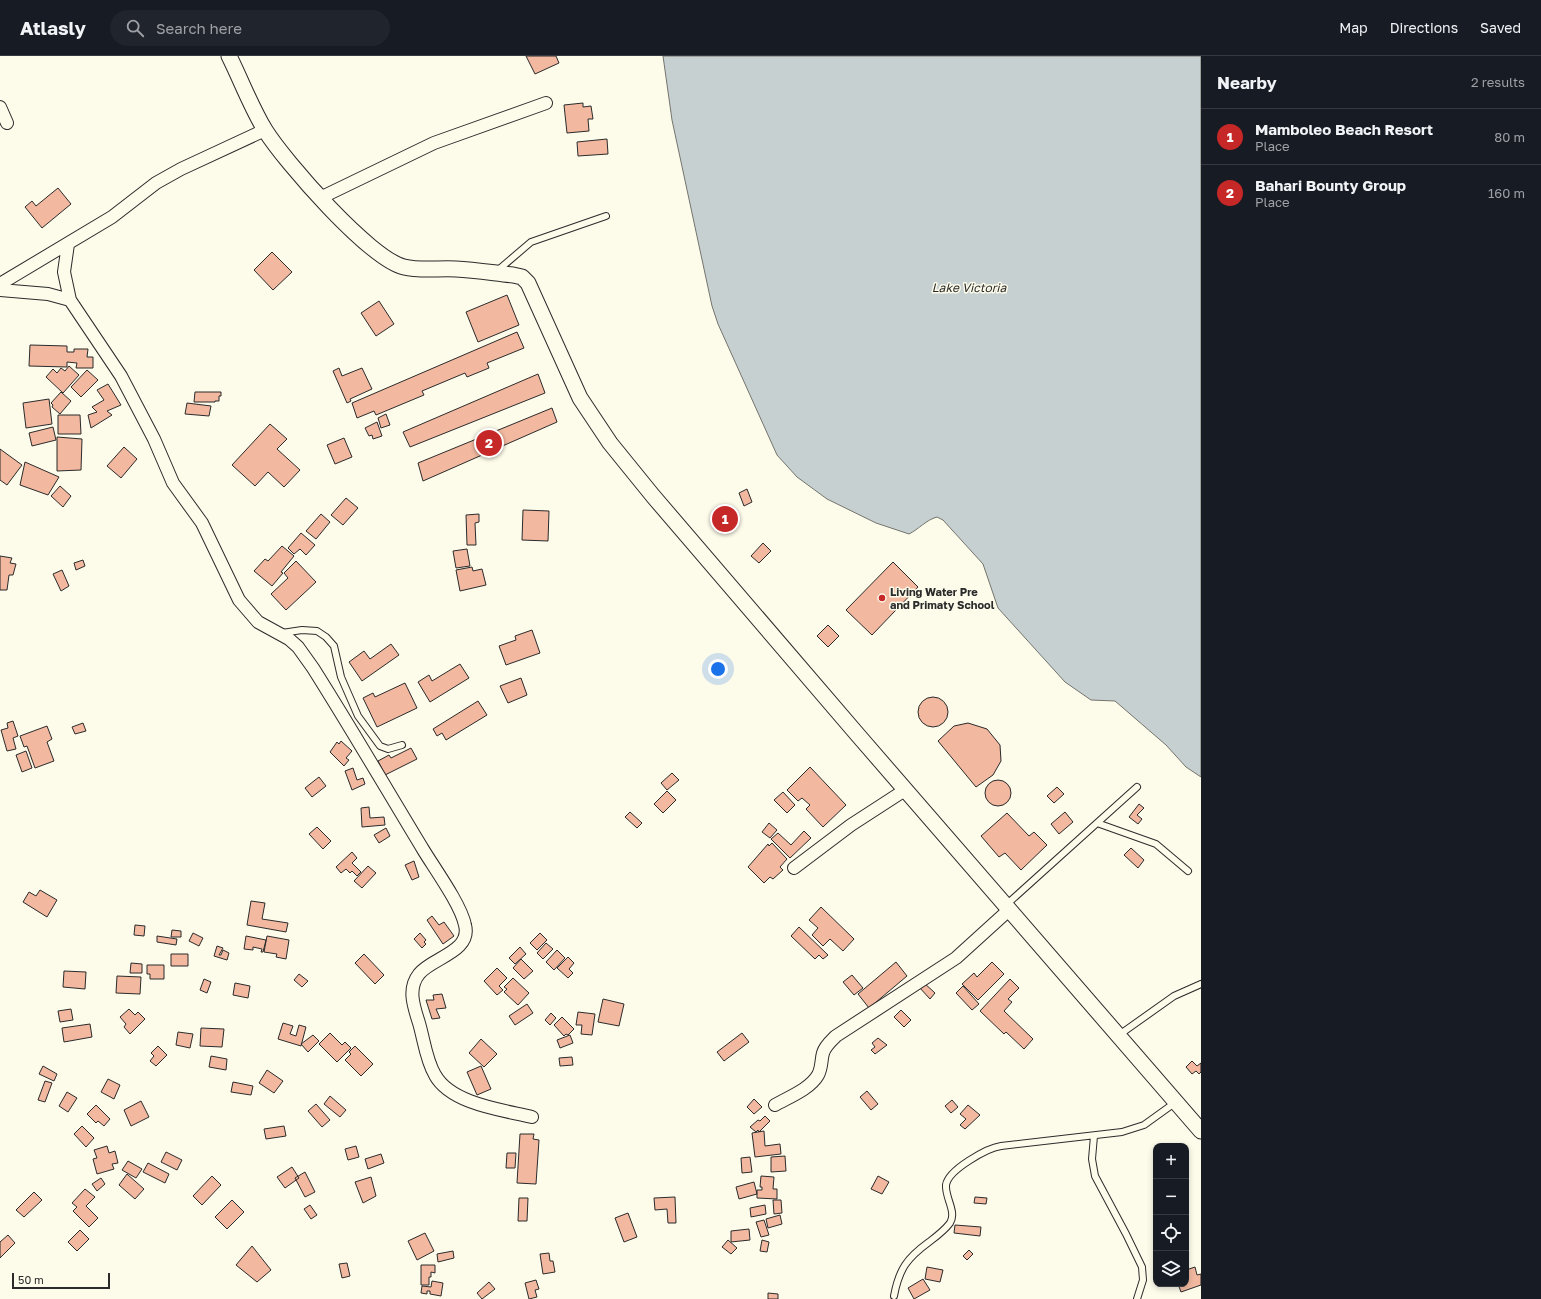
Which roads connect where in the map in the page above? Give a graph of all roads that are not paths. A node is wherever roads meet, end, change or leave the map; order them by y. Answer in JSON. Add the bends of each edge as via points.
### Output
{"nodes":[{"id":1,"x":229,"y":56,"type":"edge"},
{"id":2,"x":546,"y":103,"type":"dead end"},
{"id":3,"x":0,"y":107,"type":"edge"},
{"id":4,"x":7,"y":123,"type":"dead end"},
{"id":5,"x":265,"y":130,"type":"junction"},
{"id":6,"x":320,"y":198,"type":"junction"},
{"id":7,"x":606,"y":216,"type":"dead end"},
{"id":8,"x":68,"y":244,"type":"junction"},
{"id":9,"x":494,"y":273,"type":"junction"},
{"id":10,"x":0,"y":284,"type":"edge"},
{"id":11,"x":0,"y":290,"type":"edge"},
{"id":12,"x":70,"y":300,"type":"junction"},
{"id":13,"x":280,"y":634,"type":"junction"},
{"id":14,"x":402,"y":745,"type":"dead end"},
{"id":15,"x":1138,"y":787,"type":"dead end"},
{"id":16,"x":905,"y":790,"type":"junction"},
{"id":17,"x":1097,"y":823,"type":"junction"},
{"id":18,"x":794,"y":868,"type":"dead end"},
{"id":19,"x":1188,"y":871,"type":"dead end"},
{"id":20,"x":1008,"y":907,"type":"junction"},
{"id":21,"x":1201,"y":984,"type":"edge"},
{"id":22,"x":1119,"y":1035,"type":"junction"},
{"id":23,"x":1176,"y":1102,"type":"junction"},
{"id":24,"x":775,"y":1106,"type":"dead end"},
{"id":25,"x":532,"y":1117,"type":"dead end"},
{"id":26,"x":1201,"y":1131,"type":"edge"},
{"id":27,"x":1094,"y":1136,"type":"junction"},
{"id":28,"x":894,"y":1296,"type":"dead end"},
{"id":29,"x":1138,"y":1299,"type":"edge"}],
"edges":[{"from":1,"to":5,"type":"street"},
{"from":2,"to":6,"type":"street","via":[[434,143]]},
{"from":3,"to":4,"type":"street"},
{"from":5,"to":6,"type":"street"},
{"from":5,"to":8,"type":"street","via":[[156,184],[112,217]]},
{"from":6,"to":9,"type":"street","via":[[390,262],[405,268]]},
{"from":7,"to":9,"type":"lane","via":[[531,242]]},
{"from":8,"to":10,"type":"street"},
{"from":8,"to":12,"type":"street","via":[[64,272]]},
{"from":9,"to":16,"type":"street","via":[[522,277],[528,283],[580,398],[610,443]]},
{"from":11,"to":12,"type":"street","via":[[48,294]]},
{"from":12,"to":13,"type":"street","via":[[128,389],[173,483],[202,523],[239,600],[258,622]]},
{"from":13,"to":14,"type":"lane","via":[[302,630],[317,631],[326,637],[334,646],[341,677],[358,716],[380,746],[388,749]]},
{"from":13,"to":25,"type":"street","via":[[298,648],[313,668],[445,887],[465,925],[466,933],[461,943],[449,954],[430,963],[418,974],[412,987],[413,1003],[434,1074],[450,1090],[472,1101],[494,1109]]},
{"from":15,"to":17,"type":"lane"},
{"from":16,"to":18,"type":"street"},
{"from":16,"to":20,"type":"street"},
{"from":17,"to":19,"type":"lane","via":[[1156,844]]},
{"from":17,"to":20,"type":"lane"},
{"from":20,"to":22,"type":"street"},
{"from":20,"to":24,"type":"street","via":[[956,958],[836,1036],[823,1053],[818,1075],[808,1086]]},
{"from":21,"to":22,"type":"lane","via":[[1174,996]]},
{"from":22,"to":23,"type":"street"},
{"from":23,"to":26,"type":"street"},
{"from":23,"to":27,"type":"lane","via":[[1144,1125],[1122,1132]]},
{"from":27,"to":28,"type":"lane","via":[[995,1147],[978,1155],[952,1174],[946,1186],[952,1210],[951,1221],[905,1263]]},
{"from":27,"to":29,"type":"lane","via":[[1092,1159],[1095,1176],[1142,1267],[1143,1280]]}]}
